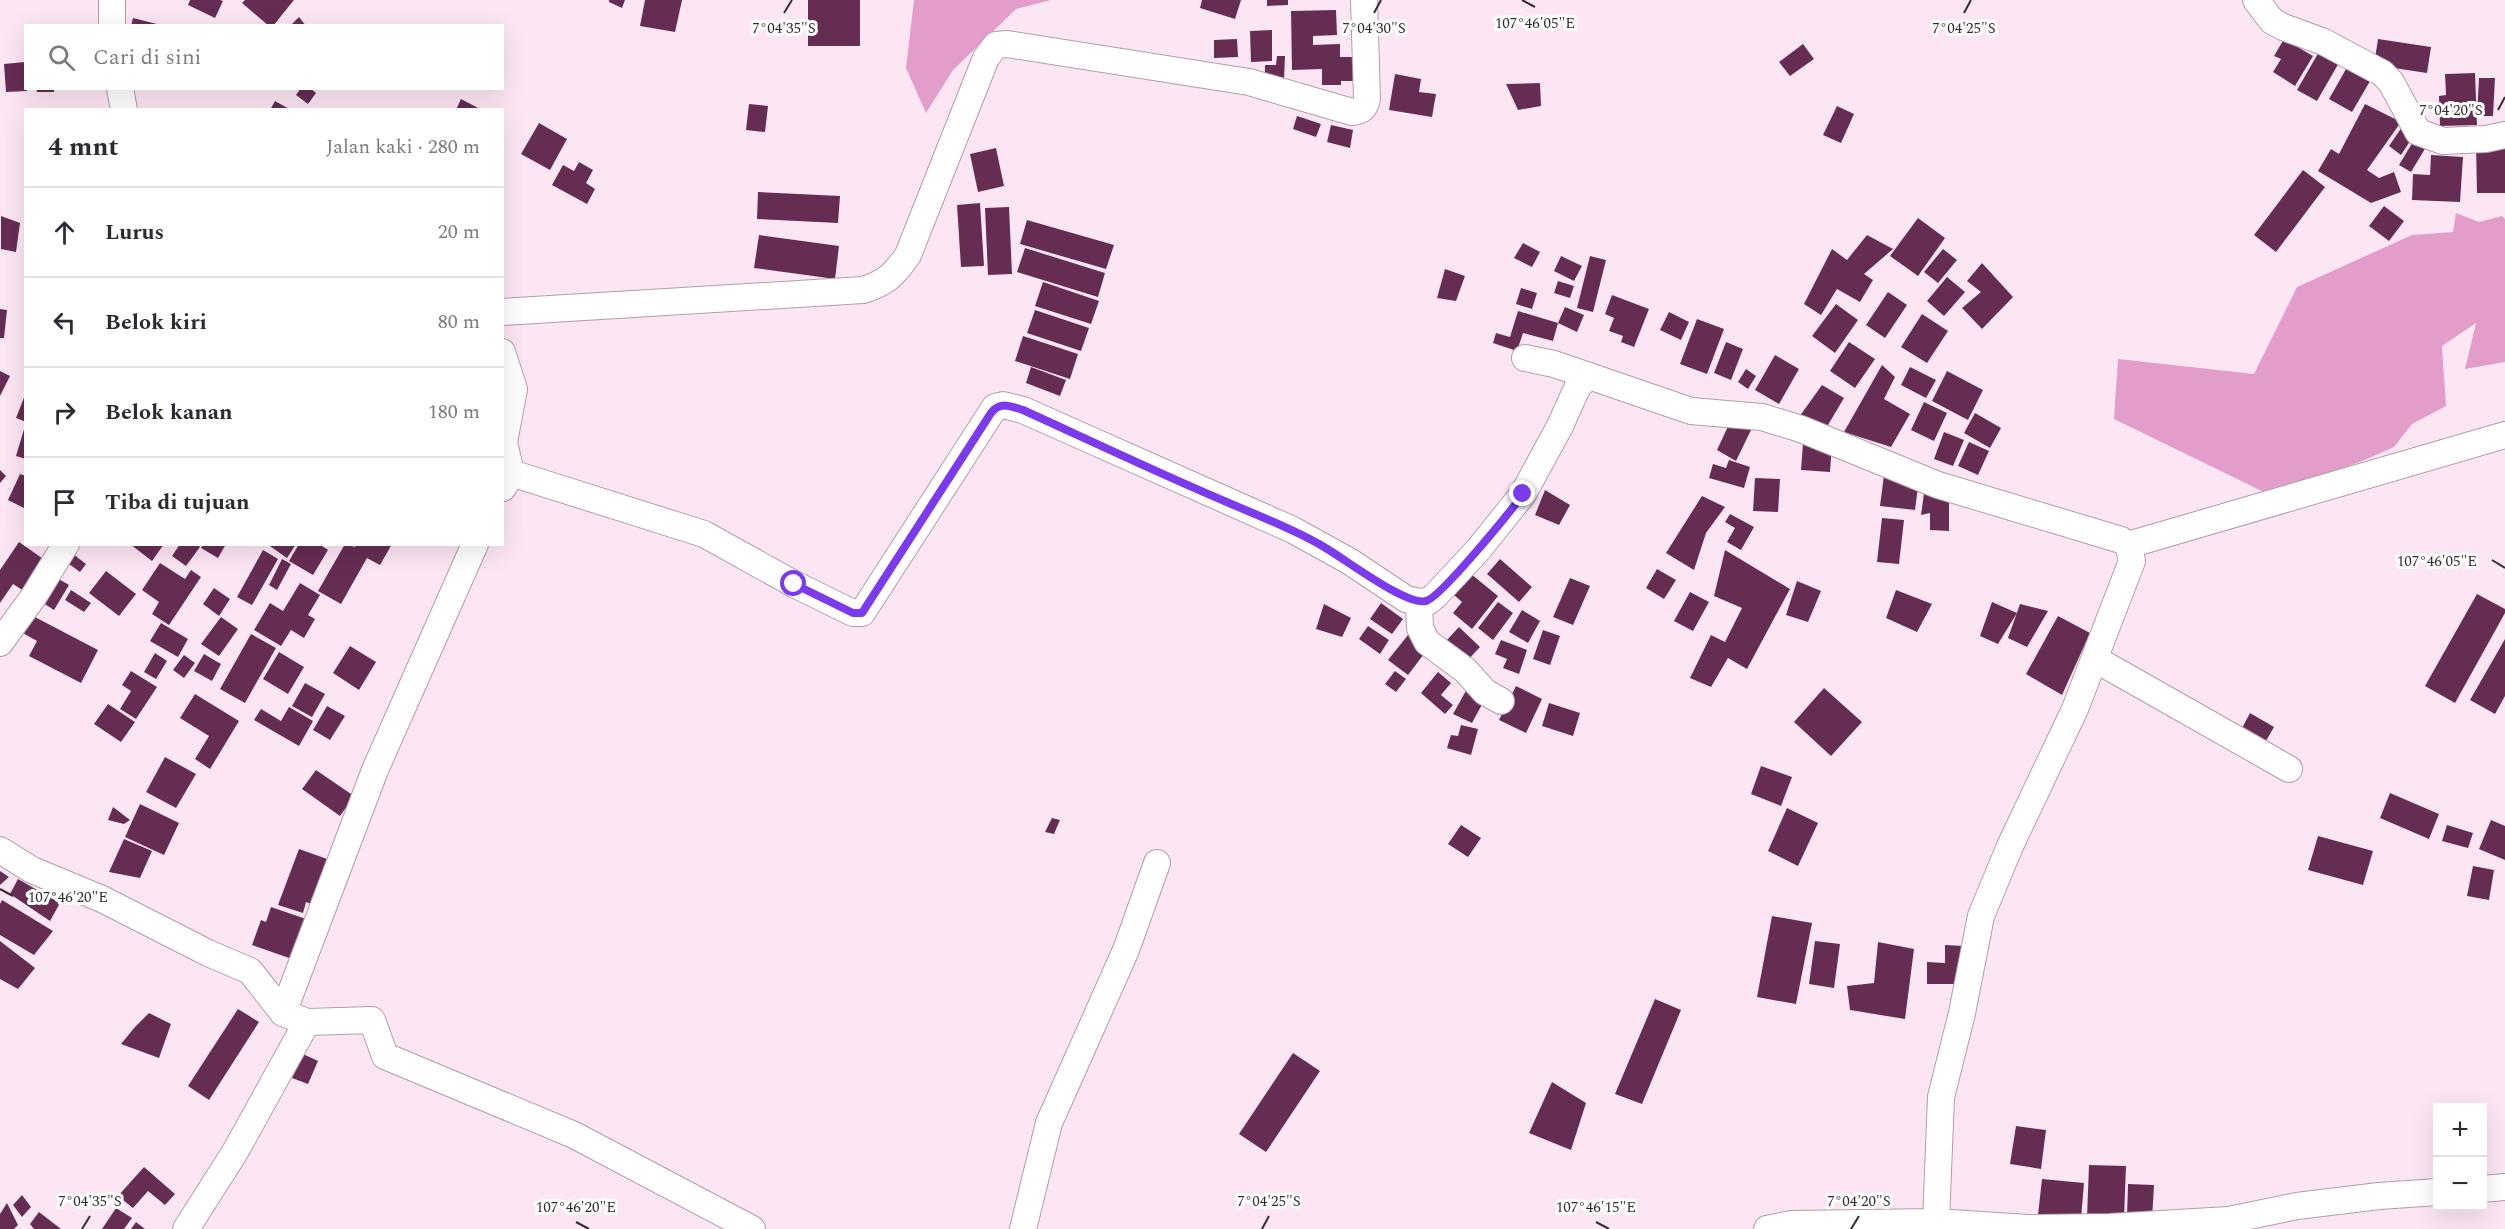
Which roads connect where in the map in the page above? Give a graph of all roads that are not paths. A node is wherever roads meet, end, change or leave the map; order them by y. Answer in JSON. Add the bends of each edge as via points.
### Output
{"nodes":[{"id":1,"x":112,"y":0,"type":"edge"},
{"id":2,"x":1364,"y":0,"type":"edge"},
{"id":3,"x":2256,"y":0,"type":"edge"},
{"id":4,"x":112,"y":24,"type":"edge"},
{"id":5,"x":120,"y":90,"type":"edge"},
{"id":6,"x":124,"y":108,"type":"edge"},
{"id":7,"x":2505,"y":135,"type":"edge"},
{"id":8,"x":504,"y":312,"type":"edge"},
{"id":9,"x":504,"y":358,"type":"edge"},
{"id":10,"x":1524,"y":358,"type":"dead end"},
{"id":11,"x":1589,"y":376,"type":"junction"},
{"id":12,"x":2505,"y":435,"type":"edge"},
{"id":13,"x":504,"y":442,"type":"edge"},
{"id":14,"x":504,"y":442,"type":"edge"},
{"id":15,"x":507,"y":481,"type":"edge"},
{"id":16,"x":2128,"y":545,"type":"junction"},
{"id":17,"x":65,"y":546,"type":"edge"},
{"id":18,"x":474,"y":546,"type":"edge"},
{"id":19,"x":1419,"y":602,"type":"junction"},
{"id":20,"x":0,"y":643,"type":"edge"},
{"id":21,"x":2095,"y":658,"type":"junction"},
{"id":22,"x":1501,"y":701,"type":"dead end"},
{"id":23,"x":2289,"y":769,"type":"dead end"},
{"id":24,"x":0,"y":850,"type":"edge"},
{"id":25,"x":1157,"y":863,"type":"dead end"},
{"id":26,"x":283,"y":1013,"type":"junction"},
{"id":27,"x":307,"y":1022,"type":"junction"},
{"id":28,"x":2505,"y":1187,"type":"edge"},
{"id":29,"x":2487,"y":1189,"type":"edge"},
{"id":30,"x":2433,"y":1192,"type":"edge"},
{"id":31,"x":1936,"y":1222,"type":"junction"},
{"id":32,"x":186,"y":1229,"type":"edge"},
{"id":33,"x":752,"y":1229,"type":"edge"},
{"id":34,"x":1023,"y":1229,"type":"edge"},
{"id":35,"x":1767,"y":1229,"type":"edge"}],
"edges":[{"from":1,"to":4,"type":"street"},
{"from":2,"to":8,"type":"street","via":[[1367,99],[1360,111],[1249,82],[996,45],[986,58],[908,255],[881,284],[863,290]]},
{"from":3,"to":7,"type":"street","via":[[2272,21],[2324,42],[2382,73],[2418,132],[2443,141]]},
{"from":5,"to":6,"type":"street"},
{"from":9,"to":14,"type":"street","via":[[514,389]]},
{"from":10,"to":11,"type":"street"},
{"from":11,"to":16,"type":"street","via":[[1691,411],[1762,417],[1801,429],[1938,485]]},
{"from":11,"to":19,"type":"street","via":[[1578,386],[1523,494],[1435,596]]},
{"from":12,"to":16,"type":"street"},
{"from":13,"to":15,"type":"street"},
{"from":15,"to":19,"type":"street","via":[[704,534],[794,584],[853,613],[862,613],[994,409],[1008,405],[1293,530],[1406,599]]},
{"from":16,"to":21,"type":"street","via":[[2132,561]]},
{"from":17,"to":20,"type":"street"},
{"from":18,"to":26,"type":"street","via":[[375,770]]},
{"from":19,"to":22,"type":"street","via":[[1420,628],[1427,642]]},
{"from":21,"to":23,"type":"street"},
{"from":21,"to":31,"type":"street","via":[[1981,916],[1941,1097]]},
{"from":24,"to":26,"type":"street","via":[[32,870],[102,899],[250,971]]},
{"from":25,"to":34,"type":"street","via":[[1126,950],[1049,1123]]},
{"from":26,"to":27,"type":"street"},
{"from":27,"to":32,"type":"street","via":[[235,1152]]},
{"from":27,"to":33,"type":"street","via":[[372,1020],[385,1056],[574,1135]]},
{"from":28,"to":29,"type":"street"},
{"from":30,"to":31,"type":"street","via":[[2296,1206],[2229,1220],[2027,1228]]},
{"from":31,"to":35,"type":"street","via":[[1791,1224]]}]}
